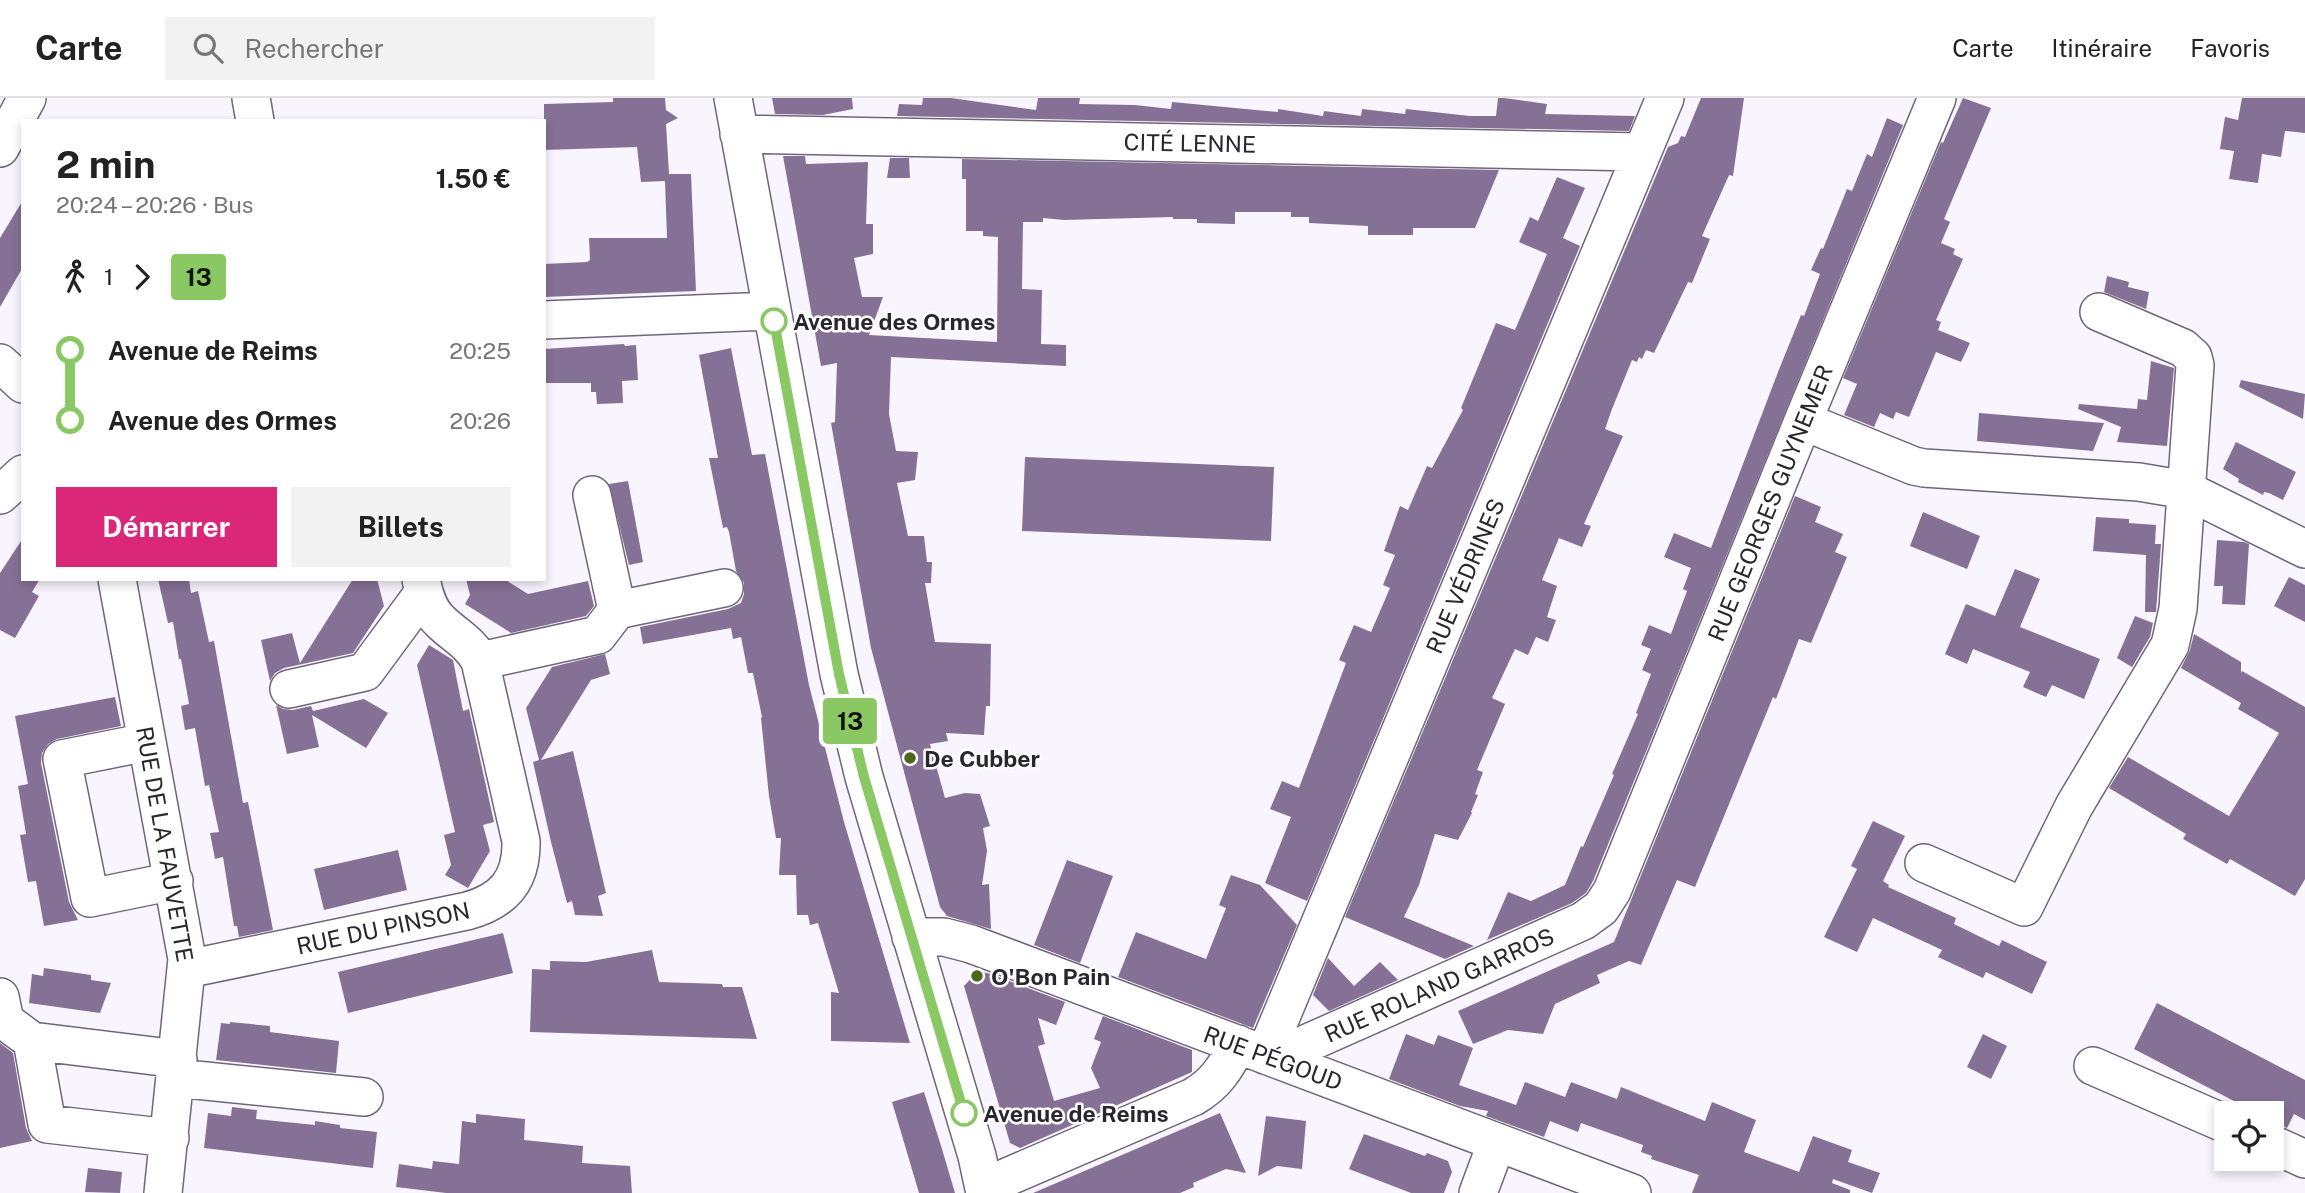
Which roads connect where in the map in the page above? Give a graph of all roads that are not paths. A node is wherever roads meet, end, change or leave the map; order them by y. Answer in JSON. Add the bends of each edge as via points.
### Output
{"nodes":[{"id":1,"x":27,"y":98,"type":"edge"},
{"id":2,"x":251,"y":98,"type":"edge"},
{"id":3,"x":733,"y":98,"type":"edge"},
{"id":4,"x":1665,"y":98,"type":"edge"},
{"id":5,"x":1937,"y":98,"type":"edge"},
{"id":6,"x":255,"y":119,"type":"edge"},
{"id":7,"x":739,"y":134,"type":"junction"},
{"id":8,"x":10,"y":143,"type":"edge"},
{"id":9,"x":1641,"y":152,"type":"junction"},
{"id":10,"x":772,"y":311,"type":"junction"},
{"id":11,"x":2099,"y":312,"type":"dead end"},
{"id":12,"x":546,"y":320,"type":"edge"},
{"id":13,"x":0,"y":363,"type":"edge"},
{"id":14,"x":21,"y":382,"type":"edge"},
{"id":15,"x":1802,"y":421,"type":"junction"},
{"id":16,"x":21,"y":476,"type":"edge"},
{"id":17,"x":2186,"y":490,"type":"junction"},
{"id":18,"x":0,"y":495,"type":"edge"},
{"id":19,"x":592,"y":495,"type":"dead end"},
{"id":20,"x":2305,"y":549,"type":"edge"},
{"id":21,"x":117,"y":581,"type":"edge"},
{"id":22,"x":422,"y":586,"type":"edge"},
{"id":23,"x":724,"y":588,"type":"dead end"},
{"id":24,"x":617,"y":610,"type":"junction"},
{"id":25,"x":480,"y":661,"type":"junction"},
{"id":26,"x":289,"y":690,"type":"dead end"},
{"id":27,"x":147,"y":741,"type":"junction"},
{"id":28,"x":1924,"y":863,"type":"dead end"},
{"id":29,"x":174,"y":881,"type":"junction"},
{"id":30,"x":1601,"y":908,"type":"joint"},
{"id":31,"x":911,"y":937,"type":"junction"},
{"id":32,"x":187,"y":969,"type":"junction"},
{"id":33,"x":0,"y":996,"type":"edge"},
{"id":34,"x":32,"y":1041,"type":"junction"},
{"id":35,"x":1259,"y":1052,"type":"junction"},
{"id":36,"x":2093,"y":1066,"type":"dead end"},
{"id":37,"x":177,"y":1068,"type":"junction"},
{"id":38,"x":364,"y":1097,"type":"dead end"},
{"id":39,"x":2214,"y":1119,"type":"edge"},
{"id":40,"x":170,"y":1138,"type":"junction"},
{"id":41,"x":1497,"y":1142,"type":"junction"},
{"id":42,"x":2284,"y":1149,"type":"edge"},
{"id":43,"x":2305,"y":1158,"type":"edge"},
{"id":44,"x":985,"y":1190,"type":"edge"},
{"id":45,"x":163,"y":1193,"type":"edge"},
{"id":46,"x":1478,"y":1193,"type":"edge"},
{"id":47,"x":1632,"y":1193,"type":"edge"}],
"edges":[{"from":1,"to":8,"type":"street"},
{"from":2,"to":6,"type":"street"},
{"from":3,"to":7,"type":"street"},
{"from":4,"to":9,"type":"street","name":"RUE VÉDRINES"},
{"from":5,"to":15,"type":"street","name":"RUE GEORGES GUYNEMER"},
{"from":7,"to":9,"type":"street","name":"CITÉ LENNE"},
{"from":7,"to":10,"type":"street"},
{"from":9,"to":35,"type":"street","name":"RUE VÉDRINES"},
{"from":10,"to":12,"type":"street"},
{"from":10,"to":31,"type":"street","via":[[839,674]]},
{"from":11,"to":17,"type":"street","via":[[2183,348],[2193,357]]},
{"from":13,"to":14,"type":"street"},
{"from":15,"to":17,"type":"street","via":[[1924,468],[2139,482]]},
{"from":15,"to":30,"type":"street","name":"RUE GEORGES GUYNEMER","via":[[1612,891]]},
{"from":16,"to":18,"type":"street"},
{"from":17,"to":20,"type":"street"},
{"from":17,"to":28,"type":"street","via":[[2178,609],[2170,645],[2079,797],[2024,907]]},
{"from":19,"to":24,"type":"street"},
{"from":21,"to":27,"type":"street","name":"RUE DE LA FAUVETTE"},
{"from":22,"to":25,"type":"street","name":"RUE DU PINSON","via":[[441,623],[467,642]]},
{"from":22,"to":26,"type":"street","name":"RUE DU PINSON","via":[[365,672]]},
{"from":23,"to":24,"type":"street"},
{"from":24,"to":25,"type":"street","via":[[598,635]]},
{"from":25,"to":32,"type":"street","name":"RUE DU PINSON","via":[[521,841],[520,864],[503,894],[467,911]]},
{"from":27,"to":29,"type":"street","name":"RUE DE LA FAUVETTE"},
{"from":27,"to":29,"type":"street","via":[[62,759],[90,898]]},
{"from":29,"to":32,"type":"street","name":"RUE DE LA FAUVETTE"},
{"from":30,"to":35,"type":"street","name":"RUE ROLAND GARROS","via":[[1583,921]]},
{"from":31,"to":35,"type":"street","name":"RUE PÉGOUD","via":[[944,937],[971,944]]},
{"from":31,"to":44,"type":"street"},
{"from":32,"to":37,"type":"street","name":"RUE DE LA FAUVETTE"},
{"from":33,"to":34,"type":"street","via":[[5,1021]]},
{"from":34,"to":37,"type":"street"},
{"from":34,"to":40,"type":"street","via":[[47,1124]]},
{"from":35,"to":41,"type":"street","name":"RUE PÉGOUD"},
{"from":35,"to":44,"type":"street","via":[[1194,1097]]},
{"from":36,"to":39,"type":"street"},
{"from":37,"to":38,"type":"street"},
{"from":37,"to":40,"type":"street","name":"RUE DE LA FAUVETTE"},
{"from":40,"to":45,"type":"street","name":"RUE DE LA FAUVETTE"},
{"from":41,"to":46,"type":"street"},
{"from":41,"to":47,"type":"street","name":"RUE PÉGOUD"},
{"from":42,"to":43,"type":"street"}]}
